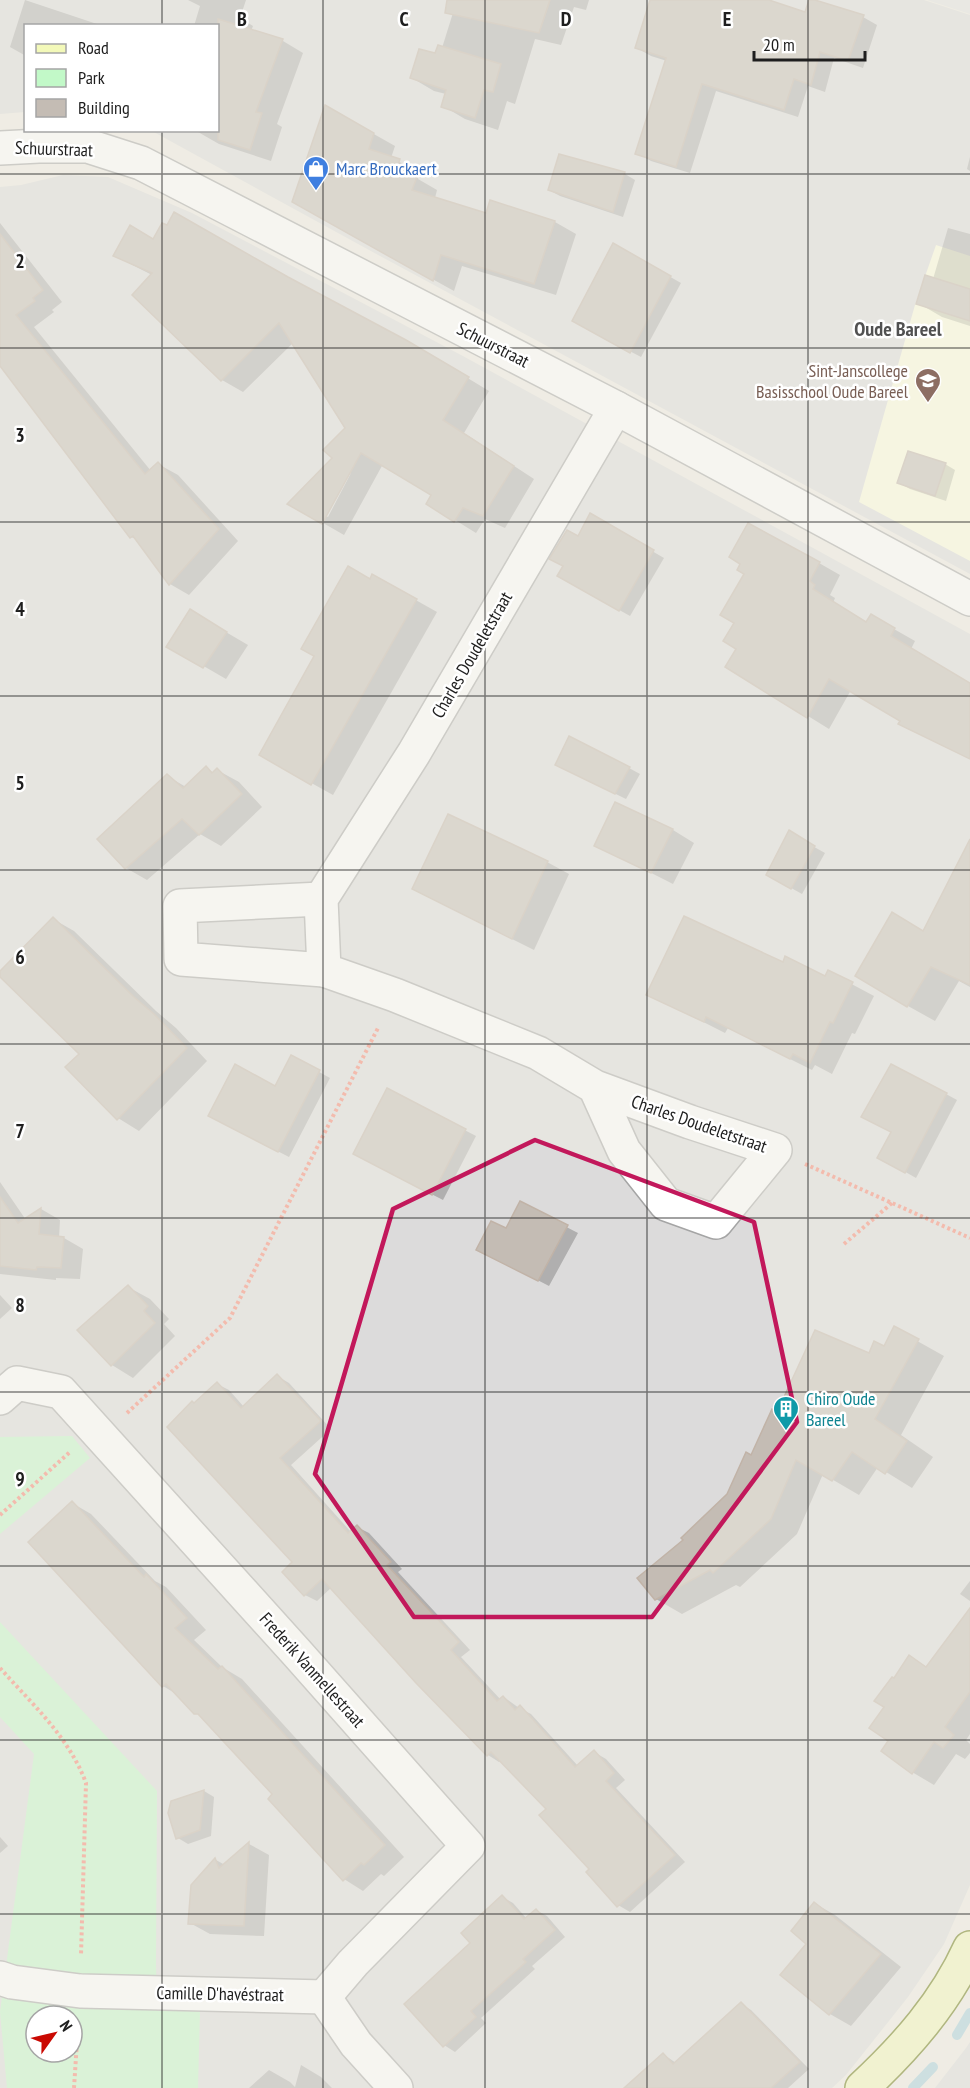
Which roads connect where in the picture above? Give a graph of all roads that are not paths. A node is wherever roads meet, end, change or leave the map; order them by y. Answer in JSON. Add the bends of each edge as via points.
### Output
{"nodes":[{"id":1,"x":0,"y":148,"type":"edge"},
{"id":2,"x":616,"y":408,"type":"junction"},
{"id":3,"x":970,"y":599,"type":"edge"},
{"id":4,"x":321,"y":899,"type":"junction"},
{"id":5,"x":324,"y":970,"type":"junction"},
{"id":6,"x":595,"y":1087,"type":"junction"},
{"id":7,"x":0,"y":1398,"type":"edge"},
{"id":8,"x":970,"y":1948,"type":"edge"},
{"id":9,"x":0,"y":1978,"type":"edge"},
{"id":10,"x":324,"y":1997,"type":"junction"},
{"id":11,"x":396,"y":2088,"type":"edge"},
{"id":12,"x":862,"y":2088,"type":"edge"}],
"edges":[{"from":1,"to":2,"type":"street","name":"Schuurstraat","via":[[88,146],[141,163]]},
{"from":2,"to":3,"type":"street","name":"Schuurstraat"},
{"from":2,"to":4,"type":"street","name":"Charles Doudeletstraat","via":[[414,753]]},
{"from":4,"to":5,"type":"street"},
{"from":4,"to":5,"type":"street","name":"Charles Doudeletstraat","via":[[180,906],[181,959]]},
{"from":5,"to":6,"type":"street","name":"Charles Doudeletstraat","via":[[538,1053]]},
{"from":6,"to":6,"type":"street","name":"Charles Doudeletstraat","via":[[624,1151],[666,1204],[716,1222],[775,1150]]},
{"from":7,"to":10,"type":"street","name":"Frederik Vanmellestraat","via":[[17,1383],[61,1392],[468,1846]]},
{"from":8,"to":12,"type":"street","via":[[912,2039]]},
{"from":9,"to":10,"type":"street","name":"Camille D'havéstraat","via":[[80,1991]]},
{"from":10,"to":11,"type":"street","via":[[356,2044]]}]}
